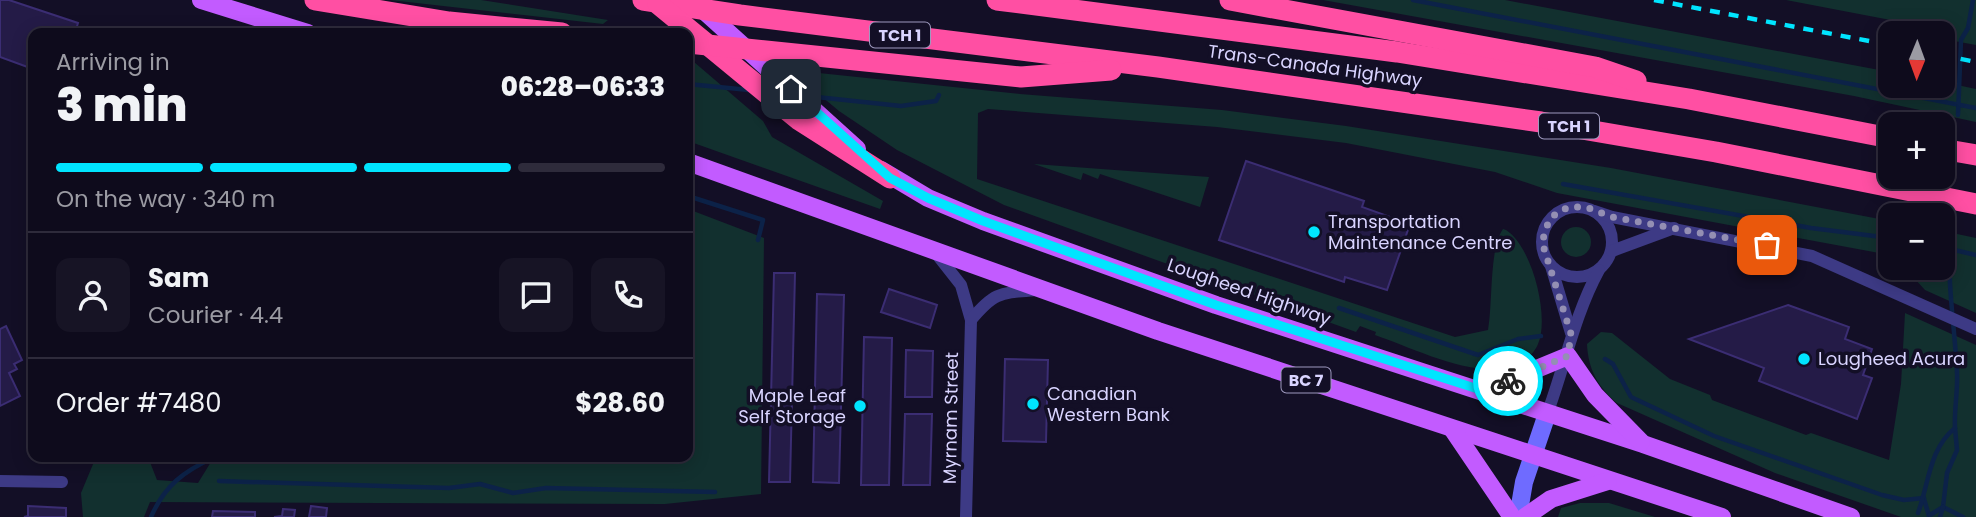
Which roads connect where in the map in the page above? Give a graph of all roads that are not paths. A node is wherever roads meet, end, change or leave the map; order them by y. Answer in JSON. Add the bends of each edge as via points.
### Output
{"nodes":[{"id":1,"x":201,"y":0,"type":"edge"},
{"id":2,"x":315,"y":0,"type":"edge"},
{"id":3,"x":643,"y":0,"type":"edge"},
{"id":4,"x":653,"y":0,"type":"edge"},
{"id":5,"x":693,"y":0,"type":"edge"},
{"id":6,"x":997,"y":0,"type":"edge"},
{"id":7,"x":1230,"y":0,"type":"edge"},
{"id":8,"x":292,"y":28,"type":"edge"},
{"id":9,"x":511,"y":28,"type":"edge"},
{"id":10,"x":688,"y":28,"type":"edge"},
{"id":11,"x":693,"y":32,"type":"edge"},
{"id":12,"x":693,"y":44,"type":"edge"},
{"id":13,"x":1158,"y":67,"type":"junction"},
{"id":14,"x":1689,"y":99,"type":"junction"},
{"id":15,"x":1878,"y":136,"type":"edge"},
{"id":16,"x":1955,"y":151,"type":"edge"},
{"id":17,"x":1976,"y":155,"type":"edge"},
{"id":18,"x":693,"y":164,"type":"edge"},
{"id":19,"x":890,"y":178,"type":"junction"},
{"id":20,"x":1976,"y":204,"type":"edge"},
{"id":21,"x":1594,"y":211,"type":"junction"},
{"id":22,"x":1674,"y":228,"type":"junction"},
{"id":23,"x":933,"y":250,"type":"junction"},
{"id":24,"x":1612,"y":251,"type":"junction"},
{"id":25,"x":1551,"y":266,"type":"junction"},
{"id":26,"x":1600,"y":270,"type":"junction"},
{"id":27,"x":1040,"y":289,"type":"junction"},
{"id":28,"x":971,"y":320,"type":"junction"},
{"id":29,"x":1976,"y":329,"type":"edge"},
{"id":30,"x":1571,"y":334,"type":"junction"},
{"id":31,"x":1568,"y":356,"type":"junction"},
{"id":32,"x":1484,"y":391,"type":"junction"},
{"id":33,"x":1547,"y":414,"type":"junction"},
{"id":34,"x":1453,"y":430,"type":"junction"},
{"id":35,"x":1643,"y":444,"type":"junction"},
{"id":36,"x":1533,"y":455,"type":"junction"},
{"id":37,"x":0,"y":481,"type":"edge"},
{"id":38,"x":1608,"y":481,"type":"junction"},
{"id":39,"x":62,"y":482,"type":"dead end"},
{"id":40,"x":966,"y":517,"type":"edge"},
{"id":41,"x":1512,"y":517,"type":"edge"},
{"id":42,"x":1518,"y":517,"type":"edge"},
{"id":43,"x":1525,"y":517,"type":"edge"},
{"id":44,"x":1722,"y":517,"type":"edge"},
{"id":45,"x":1851,"y":517,"type":"edge"}],
"edges":[{"from":1,"to":8,"type":"main road"},
{"from":2,"to":9,"type":"highway"},
{"from":3,"to":13,"type":"highway","name":"Trans-Canada Highway","number":"TCH 1"},
{"from":4,"to":10,"type":"highway"},
{"from":5,"to":19,"type":"main road","name":"Lougheed Highway","number":"BC 7"},
{"from":6,"to":14,"type":"highway","name":"Trans-Canada Highway","via":[[1397,52]]},
{"from":7,"to":14,"type":"highway","via":[[1595,67]]},
{"from":11,"to":19,"type":"highway","via":[[827,140]]},
{"from":12,"to":13,"type":"highway","via":[[1021,77]]},
{"from":13,"to":20,"type":"highway","name":"Trans-Canada Highway","number":"TCH 1","via":[[1541,122]]},
{"from":14,"to":15,"type":"highway","name":"Trans-Canada Highway"},
{"from":16,"to":17,"type":"highway"},
{"from":18,"to":23,"type":"main road","number":"BC 7"},
{"from":19,"to":32,"type":"main road","name":"Lougheed Highway","number":"BC 7","via":[[1009,230],[1216,305]]},
{"from":21,"to":22,"type":"street"},
{"from":21,"to":24,"type":"street","via":[[1610,228]]},
{"from":21,"to":25,"type":"street","via":[[1569,207],[1549,220],[1542,242]]},
{"from":22,"to":24,"type":"street"},
{"from":22,"to":29,"type":"street","via":[[1812,256]]},
{"from":23,"to":27,"type":"main road","number":"BC 7"},
{"from":23,"to":28,"type":"street","name":"Myrnam Street","via":[[961,285]]},
{"from":24,"to":26,"type":"street"},
{"from":25,"to":26,"type":"street","via":[[1580,277]]},
{"from":25,"to":30,"type":"street"},
{"from":26,"to":30,"type":"street"},
{"from":27,"to":28,"type":"street","via":[[989,298]]},
{"from":27,"to":34,"type":"main road","number":"BC 7"},
{"from":28,"to":40,"type":"street","name":"Myrnam Street"},
{"from":30,"to":31,"type":"street"},
{"from":31,"to":32,"type":"main road"},
{"from":31,"to":33,"type":"street"},
{"from":31,"to":35,"type":"main road","via":[[1595,395]]},
{"from":32,"to":33,"type":"main road","name":"Lougheed Highway","number":"BC 7"},
{"from":33,"to":35,"type":"main road","name":"Lougheed Highway","number":"BC 7"},
{"from":33,"to":36,"type":"main road"},
{"from":34,"to":36,"type":"main road","number":"BC 7"},
{"from":34,"to":41,"type":"main road"},
{"from":35,"to":45,"type":"main road","name":"Lougheed Highway","number":"BC 7"},
{"from":36,"to":38,"type":"main road","number":"BC 7"},
{"from":36,"to":42,"type":"main road"},
{"from":37,"to":39,"type":"street"},
{"from":38,"to":43,"type":"main road","via":[[1551,499]]},
{"from":38,"to":44,"type":"main road","number":"BC 7"}]}
